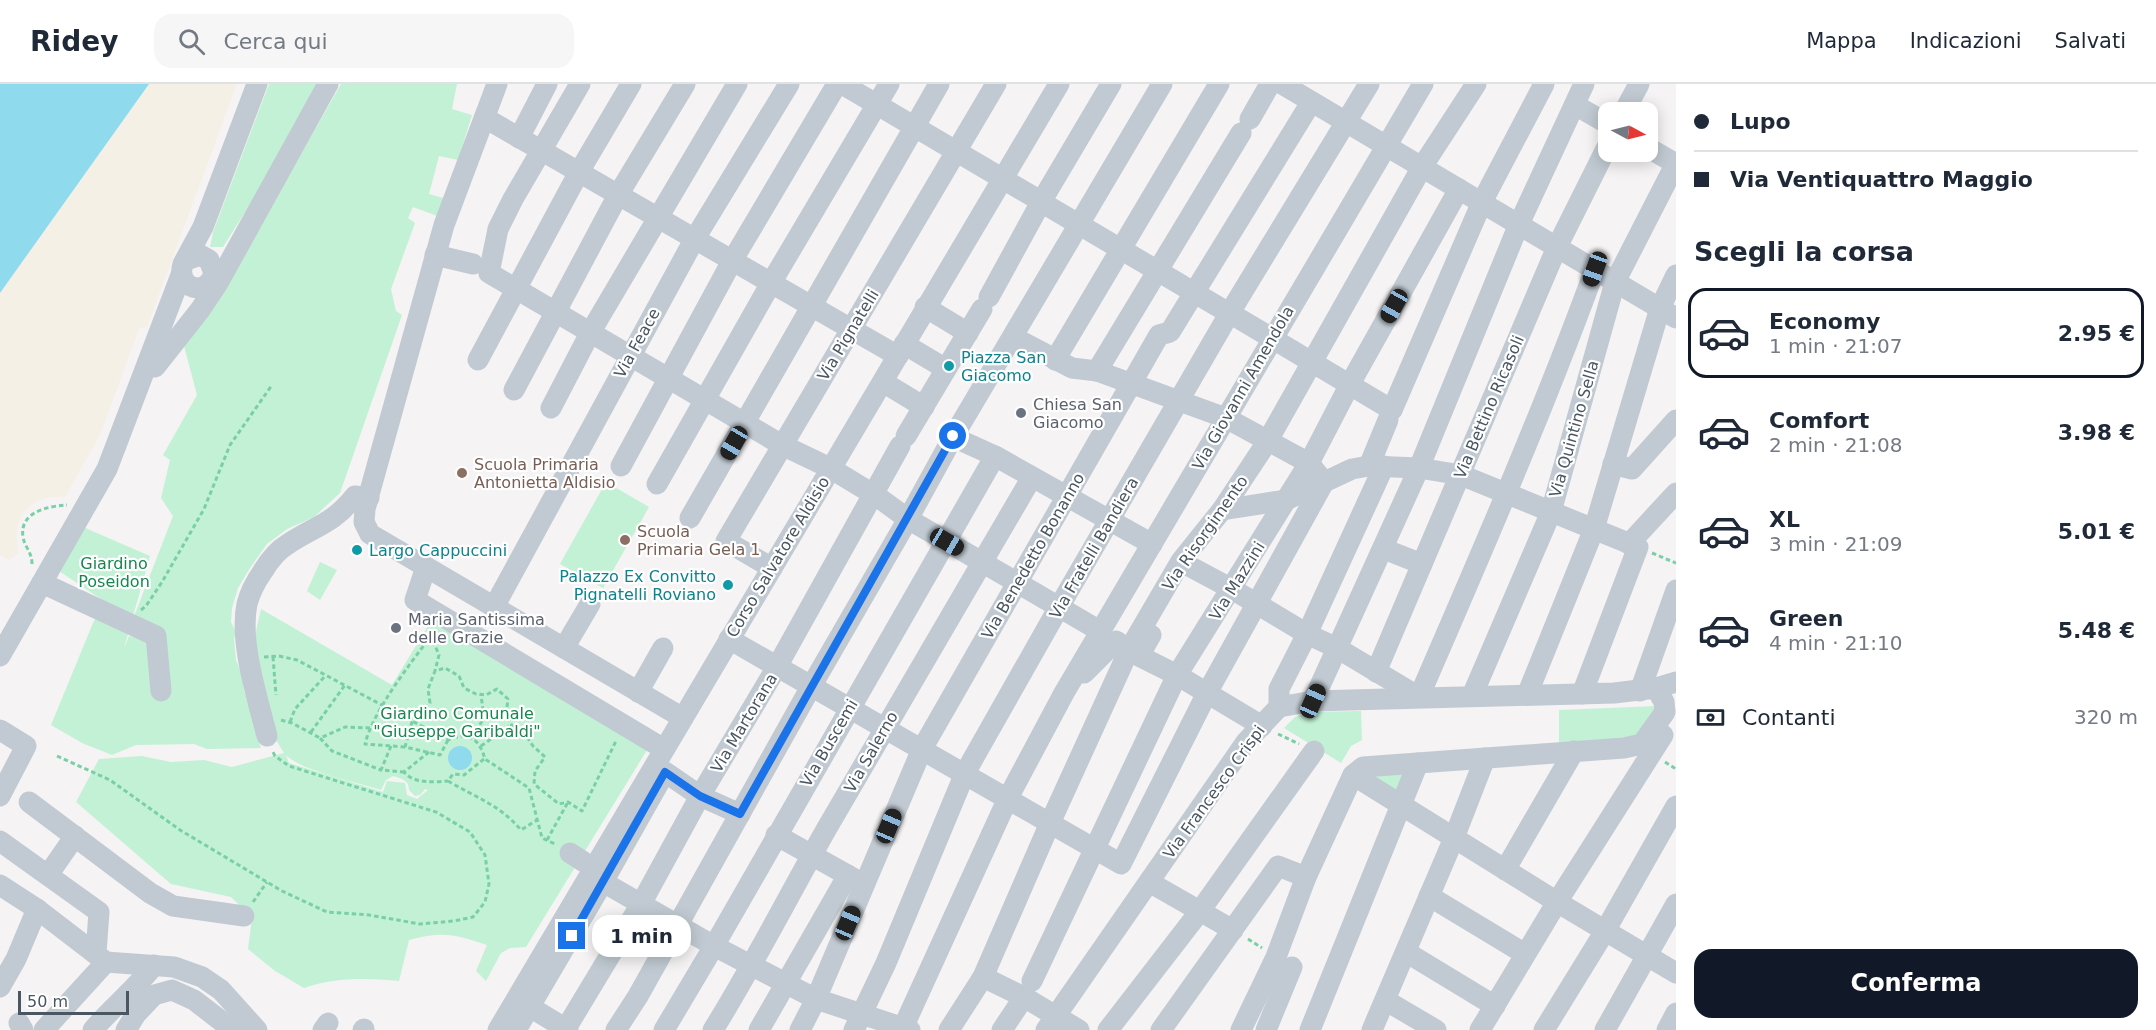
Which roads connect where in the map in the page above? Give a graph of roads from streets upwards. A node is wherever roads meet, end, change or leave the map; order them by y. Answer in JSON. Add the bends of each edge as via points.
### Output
{"nodes":[{"id":1,"x":256,"y":84,"type":"edge"},
{"id":2,"x":328,"y":84,"type":"edge"},
{"id":3,"x":496,"y":84,"type":"edge"},
{"id":4,"x":546,"y":84,"type":"edge"},
{"id":5,"x":580,"y":84,"type":"edge"},
{"id":6,"x":631,"y":84,"type":"edge"},
{"id":7,"x":685,"y":84,"type":"edge"},
{"id":8,"x":736,"y":84,"type":"edge"},
{"id":9,"x":789,"y":84,"type":"edge"},
{"id":10,"x":837,"y":84,"type":"edge"},
{"id":11,"x":843,"y":84,"type":"edge"},
{"id":12,"x":889,"y":84,"type":"edge"},
{"id":13,"x":939,"y":84,"type":"edge"},
{"id":14,"x":996,"y":84,"type":"edge"},
{"id":15,"x":1059,"y":84,"type":"edge"},
{"id":16,"x":1111,"y":84,"type":"edge"},
{"id":17,"x":1162,"y":84,"type":"edge"},
{"id":18,"x":1219,"y":84,"type":"edge"},
{"id":19,"x":1270,"y":84,"type":"edge"},
{"id":20,"x":1282,"y":84,"type":"edge"},
{"id":21,"x":1369,"y":84,"type":"edge"},
{"id":22,"x":1423,"y":84,"type":"edge"},
{"id":23,"x":1476,"y":84,"type":"edge"},
{"id":24,"x":1584,"y":84,"type":"edge"},
{"id":25,"x":1639,"y":84,"type":"edge"},
{"id":26,"x":1542,"y":85,"type":"edge"},
{"id":27,"x":1314,"y":98,"type":"edge"},
{"id":28,"x":1629,"y":102,"type":"edge"},
{"id":29,"x":877,"y":104,"type":"junction"},
{"id":30,"x":1575,"y":105,"type":"junction"},
{"id":31,"x":485,"y":118,"type":"junction"},
{"id":32,"x":1598,"y":118,"type":"edge"},
{"id":33,"x":1346,"y":122,"type":"junction"},
{"id":34,"x":914,"y":126,"type":"junction"},
{"id":35,"x":519,"y":138,"type":"junction"},
{"id":36,"x":1386,"y":144,"type":"junction"},
{"id":37,"x":542,"y":150,"type":"junction"},
{"id":38,"x":956,"y":152,"type":"junction"},
{"id":39,"x":1658,"y":153,"type":"edge"},
{"id":40,"x":1600,"y":162,"type":"edge"},
{"id":41,"x":1676,"y":164,"type":"edge"},
{"id":42,"x":1422,"y":167,"type":"junction"},
{"id":43,"x":579,"y":172,"type":"junction"},
{"id":44,"x":1002,"y":179,"type":"junction"},
{"id":45,"x":1459,"y":189,"type":"junction"},
{"id":46,"x":618,"y":195,"type":"junction"},
{"id":47,"x":1036,"y":199,"type":"junction"},
{"id":48,"x":1482,"y":202,"type":"junction"},
{"id":49,"x":657,"y":218,"type":"junction"},
{"id":50,"x":1519,"y":224,"type":"junction"},
{"id":51,"x":1080,"y":225,"type":"junction"},
{"id":52,"x":694,"y":240,"type":"junction"},
{"id":53,"x":1557,"y":247,"type":"junction"},
{"id":54,"x":1121,"y":249,"type":"junction"},
{"id":55,"x":435,"y":255,"type":"junction"},
{"id":56,"x":732,"y":261,"type":"junction"},
{"id":57,"x":473,"y":264,"type":"dead end"},
{"id":58,"x":207,"y":267,"type":"junction"},
{"id":59,"x":1595,"y":269,"type":"junction"},
{"id":60,"x":1157,"y":271,"type":"junction"},
{"id":61,"x":1676,"y":275,"type":"edge"},
{"id":62,"x":1615,"y":282,"type":"junction"},
{"id":63,"x":771,"y":283,"type":"junction"},
{"id":64,"x":515,"y":289,"type":"junction"},
{"id":65,"x":1195,"y":293,"type":"junction"},
{"id":66,"x":812,"y":307,"type":"junction"},
{"id":67,"x":925,"y":307,"type":"junction"},
{"id":68,"x":554,"y":312,"type":"junction"},
{"id":69,"x":1668,"y":313,"type":"edge"},
{"id":70,"x":851,"y":330,"type":"junction"},
{"id":71,"x":590,"y":333,"type":"junction"},
{"id":72,"x":968,"y":333,"type":"junction"},
{"id":73,"x":1013,"y":337,"type":"junction"},
{"id":74,"x":1272,"y":339,"type":"junction"},
{"id":75,"x":901,"y":350,"type":"junction"},
{"id":76,"x":630,"y":357,"type":"junction"},
{"id":77,"x":478,"y":360,"type":"dead end"},
{"id":78,"x":1055,"y":360,"type":"junction"},
{"id":79,"x":1311,"y":363,"type":"junction"},
{"id":80,"x":155,"y":367,"type":"junction"},
{"id":81,"x":946,"y":369,"type":"junction"},
{"id":82,"x":1097,"y":371,"type":"junction"},
{"id":83,"x":668,"y":378,"type":"junction"},
{"id":84,"x":883,"y":382,"type":"junction"},
{"id":85,"x":1132,"y":384,"type":"junction"},
{"id":86,"x":1350,"y":384,"type":"junction"},
{"id":87,"x":514,"y":390,"type":"dead end"},
{"id":88,"x":136,"y":396,"type":"junction"},
{"id":89,"x":704,"y":400,"type":"junction"},
{"id":90,"x":1180,"y":400,"type":"junction"},
{"id":91,"x":924,"y":407,"type":"junction"},
{"id":92,"x":551,"y":408,"type":"dead end"},
{"id":93,"x":1390,"y":415,"type":"junction"},
{"id":94,"x":1226,"y":418,"type":"junction"},
{"id":95,"x":1676,"y":420,"type":"edge"},
{"id":96,"x":745,"y":424,"type":"junction"},
{"id":97,"x":953,"y":436,"type":"junction"},
{"id":98,"x":1267,"y":442,"type":"junction"},
{"id":99,"x":782,"y":446,"type":"junction"},
{"id":100,"x":995,"y":456,"type":"junction"},
{"id":101,"x":1309,"y":463,"type":"junction"},
{"id":102,"x":1613,"y":464,"type":"junction"},
{"id":103,"x":621,"y":466,"type":"dead end"},
{"id":104,"x":1376,"y":466,"type":"junction"},
{"id":105,"x":830,"y":468,"type":"junction"},
{"id":106,"x":1419,"y":468,"type":"junction"},
{"id":107,"x":1461,"y":475,"type":"junction"},
{"id":108,"x":1032,"y":477,"type":"junction"},
{"id":109,"x":1324,"y":482,"type":"junction"},
{"id":110,"x":657,"y":484,"type":"dead end"},
{"id":111,"x":869,"y":491,"type":"junction"},
{"id":112,"x":1676,"y":493,"type":"edge"},
{"id":113,"x":1506,"y":494,"type":"junction"},
{"id":114,"x":1068,"y":497,"type":"junction"},
{"id":115,"x":369,"y":498,"type":"junction"},
{"id":116,"x":1286,"y":500,"type":"junction"},
{"id":117,"x":1222,"y":510,"type":"junction"},
{"id":118,"x":1551,"y":512,"type":"junction"},
{"id":119,"x":690,"y":518,"type":"dead end"},
{"id":120,"x":908,"y":519,"type":"junction"},
{"id":121,"x":1110,"y":520,"type":"junction"},
{"id":122,"x":1214,"y":530,"type":"dead end"},
{"id":123,"x":1594,"y":530,"type":"junction"},
{"id":124,"x":947,"y":542,"type":"junction"},
{"id":125,"x":1152,"y":544,"type":"junction"},
{"id":126,"x":1633,"y":545,"type":"junction"},
{"id":127,"x":1394,"y":553,"type":"dead end"},
{"id":128,"x":982,"y":562,"type":"junction"},
{"id":129,"x":1422,"y":564,"type":"junction"},
{"id":130,"x":1189,"y":566,"type":"junction"},
{"id":131,"x":426,"y":567,"type":"junction"},
{"id":132,"x":772,"y":568,"type":"junction"},
{"id":133,"x":37,"y":576,"type":"junction"},
{"id":134,"x":1017,"y":583,"type":"junction"},
{"id":135,"x":1232,"y":589,"type":"junction"},
{"id":136,"x":1676,"y":590,"type":"edge"},
{"id":137,"x":590,"y":604,"type":"dead end"},
{"id":138,"x":1257,"y":604,"type":"junction"},
{"id":139,"x":494,"y":607,"type":"junction"},
{"id":140,"x":1059,"y":607,"type":"junction"},
{"id":141,"x":1307,"y":634,"type":"junction"},
{"id":142,"x":729,"y":639,"type":"junction"},
{"id":143,"x":1121,"y":645,"type":"junction"},
{"id":144,"x":564,"y":648,"type":"junction"},
{"id":145,"x":663,"y":648,"type":"dead end"},
{"id":146,"x":1337,"y":648,"type":"junction"},
{"id":147,"x":0,"y":656,"type":"edge"},
{"id":148,"x":778,"y":665,"type":"junction"},
{"id":149,"x":1376,"y":672,"type":"junction"},
{"id":150,"x":1177,"y":675,"type":"junction"},
{"id":151,"x":812,"y":685,"type":"junction"},
{"id":152,"x":1657,"y":687,"type":"edge"},
{"id":153,"x":161,"y":691,"type":"dead end"},
{"id":154,"x":638,"y":692,"type":"junction"},
{"id":155,"x":1207,"y":693,"type":"junction"},
{"id":156,"x":1582,"y":694,"type":"junction"},
{"id":157,"x":1527,"y":695,"type":"junction"},
{"id":158,"x":1472,"y":696,"type":"junction"},
{"id":159,"x":1419,"y":697,"type":"junction"},
{"id":160,"x":1313,"y":701,"type":"junction"},
{"id":161,"x":850,"y":707,"type":"junction"},
{"id":162,"x":1279,"y":707,"type":"junction"},
{"id":163,"x":1676,"y":714,"type":"edge"},
{"id":164,"x":682,"y":718,"type":"junction"},
{"id":165,"x":1262,"y":726,"type":"junction"},
{"id":166,"x":272,"y":727,"type":"road end"},
{"id":167,"x":885,"y":727,"type":"junction"},
{"id":168,"x":0,"y":730,"type":"edge"},
{"id":169,"x":664,"y":749,"type":"junction"},
{"id":170,"x":922,"y":749,"type":"junction"},
{"id":171,"x":1314,"y":751,"type":"dead end"},
{"id":172,"x":1574,"y":751,"type":"junction"},
{"id":173,"x":1635,"y":752,"type":"junction"},
{"id":174,"x":1485,"y":758,"type":"junction"},
{"id":175,"x":1418,"y":763,"type":"junction"},
{"id":176,"x":965,"y":773,"type":"junction"},
{"id":177,"x":1353,"y":775,"type":"junction"},
{"id":178,"x":0,"y":796,"type":"edge"},
{"id":179,"x":700,"y":796,"type":"junction"},
{"id":180,"x":1008,"y":798,"type":"junction"},
{"id":181,"x":29,"y":802,"type":"dead end"},
{"id":182,"x":1401,"y":804,"type":"junction"},
{"id":183,"x":1676,"y":806,"type":"edge"},
{"id":184,"x":740,"y":814,"type":"junction"},
{"id":185,"x":1050,"y":823,"type":"junction"},
{"id":186,"x":776,"y":834,"type":"junction"},
{"id":187,"x":75,"y":836,"type":"junction"},
{"id":188,"x":1454,"y":838,"type":"junction"},
{"id":189,"x":0,"y":841,"type":"edge"},
{"id":190,"x":1096,"y":849,"type":"junction"},
{"id":191,"x":812,"y":855,"type":"junction"},
{"id":192,"x":1505,"y":870,"type":"junction"},
{"id":193,"x":48,"y":875,"type":"junction"},
{"id":194,"x":1306,"y":877,"type":"junction"},
{"id":195,"x":856,"y":880,"type":"junction"},
{"id":196,"x":603,"y":882,"type":"junction"},
{"id":197,"x":1149,"y":882,"type":"junction"},
{"id":198,"x":1,"y":887,"type":"edge"},
{"id":199,"x":1430,"y":896,"type":"junction"},
{"id":200,"x":1557,"y":902,"type":"junction"},
{"id":201,"x":641,"y":904,"type":"junction"},
{"id":202,"x":1676,"y":904,"type":"edge"},
{"id":203,"x":37,"y":909,"type":"junction"},
{"id":204,"x":1200,"y":911,"type":"junction"},
{"id":205,"x":244,"y":916,"type":"road end"},
{"id":206,"x":677,"y":925,"type":"junction"},
{"id":207,"x":1233,"y":930,"type":"junction"},
{"id":208,"x":1605,"y":931,"type":"junction"},
{"id":209,"x":714,"y":946,"type":"junction"},
{"id":210,"x":1406,"y":952,"type":"junction"},
{"id":211,"x":1525,"y":954,"type":"junction"},
{"id":212,"x":1647,"y":954,"type":"junction"},
{"id":213,"x":101,"y":957,"type":"junction"},
{"id":214,"x":1284,"y":962,"type":"junction"},
{"id":215,"x":164,"y":966,"type":"junction"},
{"id":216,"x":752,"y":966,"type":"junction"},
{"id":217,"x":1676,"y":973,"type":"edge"},
{"id":218,"x":983,"y":977,"type":"junction"},
{"id":219,"x":786,"y":983,"type":"junction"},
{"id":220,"x":0,"y":987,"type":"edge"},
{"id":221,"x":1028,"y":989,"type":"junction"},
{"id":222,"x":816,"y":999,"type":"junction"},
{"id":223,"x":1385,"y":1000,"type":"junction"},
{"id":224,"x":1495,"y":1006,"type":"junction"},
{"id":225,"x":530,"y":1007,"type":"junction"},
{"id":226,"x":1676,"y":1013,"type":"edge"},
{"id":227,"x":859,"y":1022,"type":"edge"},
{"id":228,"x":1051,"y":1023,"type":"edge"},
{"id":229,"x":906,"y":1029,"type":"edge"},
{"id":230,"x":44,"y":1030,"type":"edge"},
{"id":231,"x":93,"y":1030,"type":"edge"},
{"id":232,"x":126,"y":1030,"type":"edge"},
{"id":233,"x":233,"y":1030,"type":"edge"},
{"id":234,"x":258,"y":1030,"type":"edge"},
{"id":235,"x":498,"y":1030,"type":"edge"},
{"id":236,"x":516,"y":1030,"type":"edge"},
{"id":237,"x":567,"y":1030,"type":"edge"},
{"id":238,"x":616,"y":1030,"type":"edge"},
{"id":239,"x":664,"y":1030,"type":"edge"},
{"id":240,"x":713,"y":1030,"type":"edge"},
{"id":241,"x":759,"y":1030,"type":"edge"},
{"id":242,"x":801,"y":1030,"type":"edge"},
{"id":243,"x":949,"y":1030,"type":"edge"},
{"id":244,"x":1002,"y":1030,"type":"edge"},
{"id":245,"x":1079,"y":1030,"type":"edge"},
{"id":246,"x":1108,"y":1030,"type":"edge"},
{"id":247,"x":1161,"y":1030,"type":"edge"},
{"id":248,"x":1241,"y":1030,"type":"edge"},
{"id":249,"x":1266,"y":1030,"type":"edge"},
{"id":250,"x":1310,"y":1030,"type":"edge"},
{"id":251,"x":1372,"y":1030,"type":"edge"},
{"id":252,"x":1436,"y":1030,"type":"edge"},
{"id":253,"x":1480,"y":1030,"type":"edge"},
{"id":254,"x":1544,"y":1030,"type":"edge"},
{"id":255,"x":1605,"y":1030,"type":"edge"},
{"id":256,"x":1667,"y":1030,"type":"edge"}],
"edges":[{"from":1,"to":58,"type":"street","via":[[203,227]]},
{"from":2,"to":58,"type":"street"},
{"from":3,"to":31,"type":"street"},
{"from":4,"to":35,"type":"street"},
{"from":5,"to":37,"type":"street"},
{"from":6,"to":43,"type":"street"},
{"from":7,"to":46,"type":"street"},
{"from":8,"to":49,"type":"street"},
{"from":9,"to":52,"type":"street","name":"Via Feace"},
{"from":10,"to":56,"type":"street"},
{"from":11,"to":29,"type":"street"},
{"from":12,"to":29,"type":"street"},
{"from":13,"to":34,"type":"street"},
{"from":14,"to":38,"type":"street","name":"Via Pignatelli"},
{"from":15,"to":44,"type":"street","name":"Corso Salvatore Aldisio"},
{"from":16,"to":47,"type":"street"},
{"from":17,"to":51,"type":"street"},
{"from":18,"to":54,"type":"street"},
{"from":19,"to":60,"type":"street"},
{"from":20,"to":27,"type":"street"},
{"from":21,"to":33,"type":"street","name":"Via Fratelli Bandiera"},
{"from":22,"to":36,"type":"street","name":"Via Giovanni Amendola"},
{"from":23,"to":42,"type":"street","name":"Via Risorgimento"},
{"from":24,"to":30,"type":"street"},
{"from":25,"to":28,"type":"street"},
{"from":26,"to":48,"type":"street"},
{"from":27,"to":33,"type":"street"},
{"from":27,"to":65,"type":"street","name":"Via Benedetto Bonanno"},
{"from":29,"to":34,"type":"street"},
{"from":29,"to":63,"type":"street"},
{"from":30,"to":32,"type":"street"},
{"from":30,"to":50,"type":"street"},
{"from":31,"to":35,"type":"street"},
{"from":31,"to":55,"type":"street"},
{"from":33,"to":36,"type":"street"},
{"from":33,"to":90,"type":"street","name":"Via Fratelli Bandiera"},
{"from":34,"to":38,"type":"street"},
{"from":34,"to":66,"type":"street"},
{"from":35,"to":37,"type":"street"},
{"from":36,"to":42,"type":"street"},
{"from":36,"to":74,"type":"street","name":"Via Giovanni Amendola"},
{"from":37,"to":43,"type":"street"},
{"from":37,"to":64,"type":"street","via":[[498,229],[489,273]]},
{"from":38,"to":44,"type":"street"},
{"from":38,"to":70,"type":"street","name":"Via Pignatelli"},
{"from":39,"to":41,"type":"street"},
{"from":40,"to":53,"type":"street","name":"Via Bettino Ricasoli"},
{"from":41,"to":62,"type":"street","name":"Via Quintino Sella"},
{"from":42,"to":45,"type":"street"},
{"from":42,"to":79,"type":"street","name":"Via Risorgimento"},
{"from":43,"to":46,"type":"street"},
{"from":43,"to":64,"type":"street"},
{"from":44,"to":47,"type":"street"},
{"from":44,"to":67,"type":"street","name":"Corso Salvatore Aldisio"},
{"from":45,"to":48,"type":"street"},
{"from":45,"to":86,"type":"street","name":"Via Mazzini"},
{"from":46,"to":49,"type":"street"},
{"from":46,"to":68,"type":"street"},
{"from":47,"to":51,"type":"street"},
{"from":47,"to":72,"type":"street","name":"Via Martorana"},
{"from":48,"to":50,"type":"street"},
{"from":48,"to":93,"type":"street"},
{"from":49,"to":52,"type":"street"},
{"from":49,"to":71,"type":"street"},
{"from":50,"to":53,"type":"street"},
{"from":50,"to":106,"type":"street"},
{"from":51,"to":54,"type":"street"},
{"from":51,"to":73,"type":"street"},
{"from":52,"to":56,"type":"street"},
{"from":52,"to":76,"type":"street","name":"Via Feace"},
{"from":53,"to":59,"type":"street"},
{"from":53,"to":107,"type":"street","name":"Via Bettino Ricasoli"},
{"from":54,"to":60,"type":"street"},
{"from":54,"to":78,"type":"street"},
{"from":55,"to":57,"type":"street"},
{"from":55,"to":115,"type":"street"},
{"from":56,"to":63,"type":"street"},
{"from":56,"to":83,"type":"street"},
{"from":58,"to":80,"type":"street"},
{"from":58,"to":80,"type":"street","via":[[200,310]]},
{"from":58,"to":88,"type":"street","via":[[155,341]]},
{"from":59,"to":62,"type":"street"},
{"from":59,"to":113,"type":"street"},
{"from":60,"to":65,"type":"street"},
{"from":60,"to":82,"type":"street"},
{"from":61,"to":69,"type":"street"},
{"from":62,"to":69,"type":"street"},
{"from":62,"to":118,"type":"street","name":"Via Quintino Sella"},
{"from":63,"to":66,"type":"street"},
{"from":63,"to":89,"type":"street"},
{"from":64,"to":68,"type":"street"},
{"from":64,"to":77,"type":"street"},
{"from":65,"to":74,"type":"street"},
{"from":65,"to":85,"type":"street","name":"Via Benedetto Bonanno","via":[[1170,332],[1160,334]]},
{"from":66,"to":70,"type":"street"},
{"from":66,"to":96,"type":"street"},
{"from":67,"to":72,"type":"street"},
{"from":67,"to":75,"type":"street","name":"Corso Salvatore Aldisio"},
{"from":68,"to":71,"type":"street"},
{"from":68,"to":87,"type":"street"},
{"from":69,"to":102,"type":"street"},
{"from":70,"to":75,"type":"street"},
{"from":70,"to":99,"type":"street","name":"Via Pignatelli"},
{"from":71,"to":76,"type":"street"},
{"from":71,"to":92,"type":"street"},
{"from":72,"to":81,"type":"street","name":"Via Martorana"},
{"from":73,"to":78,"type":"street"},
{"from":73,"to":97,"type":"street"},
{"from":74,"to":79,"type":"street"},
{"from":74,"to":94,"type":"street","name":"Via Giovanni Amendola"},
{"from":75,"to":81,"type":"street"},
{"from":75,"to":84,"type":"street","name":"Corso Salvatore Aldisio"},
{"from":76,"to":83,"type":"street"},
{"from":76,"to":139,"type":"street","name":"Via Feace"},
{"from":78,"to":82,"type":"street","via":[[1072,368]]},
{"from":79,"to":86,"type":"street"},
{"from":79,"to":98,"type":"street","name":"Via Risorgimento"},
{"from":80,"to":88,"type":"street"},
{"from":81,"to":91,"type":"street","name":"Via Martorana"},
{"from":82,"to":85,"type":"street"},
{"from":83,"to":89,"type":"street"},
{"from":83,"to":103,"type":"street"},
{"from":84,"to":91,"type":"street"},
{"from":84,"to":105,"type":"street","name":"Corso Salvatore Aldisio"},
{"from":85,"to":90,"type":"street"},
{"from":85,"to":114,"type":"street","name":"Via Benedetto Bonanno"},
{"from":86,"to":93,"type":"street"},
{"from":86,"to":101,"type":"street","name":"Via Mazzini"},
{"from":88,"to":133,"type":"street","via":[[107,469]]},
{"from":89,"to":96,"type":"street"},
{"from":89,"to":110,"type":"street"},
{"from":90,"to":94,"type":"street"},
{"from":90,"to":121,"type":"street","name":"Via Fratelli Bandiera"},
{"from":91,"to":111,"type":"street","name":"Via Martorana"},
{"from":93,"to":104,"type":"street"},
{"from":94,"to":98,"type":"street"},
{"from":94,"to":125,"type":"street","name":"Via Giovanni Amendola"},
{"from":95,"to":102,"type":"street","via":[[1632,469]]},
{"from":96,"to":99,"type":"street"},
{"from":96,"to":119,"type":"street"},
{"from":97,"to":100,"type":"street"},
{"from":97,"to":120,"type":"street"},
{"from":98,"to":101,"type":"street"},
{"from":98,"to":117,"type":"street","name":"Via Risorgimento"},
{"from":99,"to":105,"type":"street"},
{"from":99,"to":132,"type":"street","name":"Via Pignatelli","via":[[726,542]]},
{"from":100,"to":108,"type":"street"},
{"from":100,"to":124,"type":"street","name":"Via Buscemi"},
{"from":101,"to":109,"type":"street"},
{"from":101,"to":116,"type":"street","name":"Via Mazzini"},
{"from":102,"to":123,"type":"street"},
{"from":104,"to":106,"type":"street"},
{"from":104,"to":109,"type":"street","via":[[1344,472]]},
{"from":104,"to":141,"type":"street"},
{"from":105,"to":111,"type":"street"},
{"from":105,"to":132,"type":"street","name":"Corso Salvatore Aldisio"},
{"from":106,"to":107,"type":"street"},
{"from":106,"to":146,"type":"street"},
{"from":107,"to":113,"type":"street"},
{"from":107,"to":129,"type":"street","name":"Via Bettino Ricasoli"},
{"from":108,"to":114,"type":"street"},
{"from":108,"to":128,"type":"street","name":"Via Salerno"},
{"from":109,"to":116,"type":"street"},
{"from":109,"to":138,"type":"street"},
{"from":111,"to":120,"type":"street"},
{"from":111,"to":148,"type":"street","name":"Via Martorana"},
{"from":112,"to":126,"type":"street"},
{"from":113,"to":118,"type":"street"},
{"from":113,"to":159,"type":"street"},
{"from":114,"to":121,"type":"street"},
{"from":114,"to":134,"type":"street","name":"Via Benedetto Bonanno"},
{"from":115,"to":131,"type":"street","via":[[364,522],[370,534]]},
{"from":115,"to":166,"type":"street","via":[[355,496],[343,512],[286,545],[255,584],[247,605],[250,671]]},
{"from":116,"to":117,"type":"street"},
{"from":116,"to":135,"type":"street","name":"Via Mazzini"},
{"from":117,"to":143,"type":"street","name":"Via Risorgimento"},
{"from":118,"to":123,"type":"street"},
{"from":118,"to":158,"type":"street","name":"Via Quintino Sella"},
{"from":120,"to":124,"type":"street"},
{"from":120,"to":151,"type":"street"},
{"from":121,"to":125,"type":"street"},
{"from":121,"to":140,"type":"street","name":"Via Fratelli Bandiera"},
{"from":122,"to":130,"type":"street","name":"Via Risorgimento"},
{"from":123,"to":126,"type":"street"},
{"from":123,"to":157,"type":"street"},
{"from":124,"to":128,"type":"street"},
{"from":124,"to":161,"type":"street","name":"Via Buscemi"},
{"from":125,"to":143,"type":"street","name":"Via Giovanni Amendola"},
{"from":126,"to":156,"type":"street"},
{"from":127,"to":129,"type":"street"},
{"from":128,"to":134,"type":"street"},
{"from":128,"to":167,"type":"street","name":"Via Salerno"},
{"from":129,"to":149,"type":"street","name":"Via Bettino Ricasoli"},
{"from":130,"to":135,"type":"street"},
{"from":130,"to":143,"type":"street","name":"Via Risorgimento"},
{"from":131,"to":139,"type":"street"},
{"from":131,"to":169,"type":"street","via":[[415,600]]},
{"from":132,"to":142,"type":"street","name":"Corso Salvatore Aldisio"},
{"from":133,"to":147,"type":"street"},
{"from":133,"to":153,"type":"street","via":[[156,636]]},
{"from":134,"to":140,"type":"street"},
{"from":134,"to":170,"type":"street","name":"Via Benedetto Bonanno"},
{"from":135,"to":138,"type":"street"},
{"from":135,"to":150,"type":"street","name":"Via Mazzini"},
{"from":136,"to":152,"type":"street"},
{"from":137,"to":144,"type":"street"},
{"from":138,"to":141,"type":"street"},
{"from":138,"to":155,"type":"street"},
{"from":139,"to":144,"type":"street"},
{"from":140,"to":143,"type":"street"},
{"from":140,"to":176,"type":"street","name":"Via Fratelli Bandiera"},
{"from":141,"to":146,"type":"street"},
{"from":141,"to":162,"type":"street","via":[[1279,689]]},
{"from":142,"to":148,"type":"street"},
{"from":142,"to":164,"type":"street","name":"Corso Salvatore Aldisio"},
{"from":143,"to":150,"type":"street"},
{"from":143,"to":180,"type":"street","name":"Via Giovanni Amendola","via":[[1064,693]]},
{"from":143,"to":185,"type":"street","name":"Via Risorgimento"},
{"from":144,"to":154,"type":"street"},
{"from":145,"to":154,"type":"street"},
{"from":146,"to":149,"type":"street"},
{"from":146,"to":160,"type":"street"},
{"from":148,"to":151,"type":"street"},
{"from":148,"to":179,"type":"street","name":"Via Martorana"},
{"from":149,"to":159,"type":"street"},
{"from":150,"to":155,"type":"street"},
{"from":150,"to":190,"type":"street","name":"Via Mazzini"},
{"from":151,"to":161,"type":"street"},
{"from":151,"to":184,"type":"street"},
{"from":152,"to":156,"type":"street"},
{"from":152,"to":173,"type":"street","via":[[1665,712]]},
{"from":154,"to":164,"type":"street"},
{"from":155,"to":165,"type":"street"},
{"from":155,"to":190,"type":"street","via":[[1121,864]]},
{"from":156,"to":157,"type":"street"},
{"from":157,"to":158,"type":"street"},
{"from":158,"to":159,"type":"street"},
{"from":159,"to":160,"type":"street"},
{"from":160,"to":162,"type":"street"},
{"from":161,"to":167,"type":"street"},
{"from":161,"to":186,"type":"street","name":"Via Buscemi"},
{"from":162,"to":165,"type":"street","name":"Via Francesco Crispi"},
{"from":163,"to":173,"type":"street"},
{"from":164,"to":169,"type":"street","name":"Corso Salvatore Aldisio"},
{"from":165,"to":197,"type":"street","name":"Via Francesco Crispi","via":[[1246,742]]},
{"from":167,"to":170,"type":"street"},
{"from":167,"to":191,"type":"street","name":"Via Salerno"},
{"from":168,"to":178,"type":"street","via":[[26,746]]},
{"from":169,"to":235,"type":"street","name":"Corso Salvatore Aldisio"},
{"from":170,"to":176,"type":"street"},
{"from":170,"to":195,"type":"street","name":"Via Benedetto Bonanno"},
{"from":171,"to":204,"type":"street"},
{"from":172,"to":173,"type":"street"},
{"from":172,"to":174,"type":"street"},
{"from":172,"to":192,"type":"street"},
{"from":173,"to":200,"type":"street","via":[[1632,781]]},
{"from":174,"to":175,"type":"street"},
{"from":174,"to":188,"type":"street"},
{"from":175,"to":177,"type":"street","via":[[1363,767]]},
{"from":175,"to":182,"type":"street"},
{"from":176,"to":180,"type":"street"},
{"from":176,"to":227,"type":"street","name":"Via Fratelli Bandiera"},
{"from":177,"to":182,"type":"street"},
{"from":177,"to":194,"type":"street"},
{"from":179,"to":184,"type":"street"},
{"from":179,"to":196,"type":"street","via":[[665,772]]},
{"from":179,"to":201,"type":"street","name":"Via Martorana"},
{"from":180,"to":185,"type":"street"},
{"from":180,"to":229,"type":"street","name":"Via Giovanni Amendola"},
{"from":181,"to":187,"type":"street"},
{"from":182,"to":188,"type":"street"},
{"from":182,"to":250,"type":"street"},
{"from":183,"to":208,"type":"street"},
{"from":184,"to":206,"type":"street"},
{"from":185,"to":190,"type":"street"},
{"from":185,"to":218,"type":"street","name":"Via Risorgimento"},
{"from":186,"to":191,"type":"street"},
{"from":186,"to":209,"type":"street","name":"Via Buscemi"},
{"from":187,"to":193,"type":"street"},
{"from":187,"to":205,"type":"street","via":[[173,906]]},
{"from":188,"to":192,"type":"street"},
{"from":188,"to":199,"type":"street"},
{"from":189,"to":193,"type":"street"},
{"from":190,"to":221,"type":"street","name":"Via Mazzini"},
{"from":191,"to":195,"type":"street"},
{"from":191,"to":216,"type":"street","name":"Via Salerno"},
{"from":192,"to":200,"type":"street"},
{"from":193,"to":213,"type":"street","via":[[99,912]]},
{"from":194,"to":207,"type":"street","via":[[1278,866]]},
{"from":194,"to":214,"type":"street"},
{"from":195,"to":219,"type":"street"},
{"from":195,"to":222,"type":"street","name":"Via Benedetto Bonanno"},
{"from":196,"to":201,"type":"street"},
{"from":196,"to":225,"type":"street"},
{"from":197,"to":204,"type":"street"},
{"from":197,"to":228,"type":"street","name":"Via Francesco Crispi"},
{"from":198,"to":203,"type":"street"},
{"from":199,"to":210,"type":"street"},
{"from":199,"to":211,"type":"street"},
{"from":200,"to":208,"type":"street"},
{"from":200,"to":211,"type":"street"},
{"from":201,"to":206,"type":"street"},
{"from":201,"to":237,"type":"street","name":"Via Martorana"},
{"from":202,"to":212,"type":"street"},
{"from":203,"to":213,"type":"street"},
{"from":203,"to":220,"type":"street"},
{"from":204,"to":207,"type":"street"},
{"from":204,"to":246,"type":"street"},
{"from":206,"to":209,"type":"street"},
{"from":206,"to":238,"type":"street"},
{"from":207,"to":247,"type":"street"},
{"from":208,"to":212,"type":"street"},
{"from":208,"to":254,"type":"street"},
{"from":209,"to":216,"type":"street"},
{"from":209,"to":239,"type":"street","name":"Via Buscemi"},
{"from":210,"to":223,"type":"street"},
{"from":210,"to":224,"type":"street"},
{"from":211,"to":224,"type":"street"},
{"from":212,"to":217,"type":"street"},
{"from":212,"to":255,"type":"street"},
{"from":213,"to":215,"type":"street"},
{"from":213,"to":230,"type":"street"},
{"from":214,"to":248,"type":"street"},
{"from":214,"to":249,"type":"street"},
{"from":215,"to":231,"type":"street"},
{"from":215,"to":234,"type":"street","via":[[202,977],[221,990]]},
{"from":216,"to":219,"type":"street"},
{"from":216,"to":240,"type":"street","name":"Via Salerno"},
{"from":218,"to":221,"type":"street"},
{"from":218,"to":243,"type":"street","name":"Via Risorgimento"},
{"from":219,"to":222,"type":"street"},
{"from":219,"to":241,"type":"street"},
{"from":221,"to":228,"type":"street"},
{"from":221,"to":244,"type":"street","name":"Via Mazzini"},
{"from":222,"to":227,"type":"street"},
{"from":222,"to":242,"type":"street","name":"Via Benedetto Bonanno"},
{"from":223,"to":251,"type":"street"},
{"from":223,"to":252,"type":"street"},
{"from":224,"to":253,"type":"street"},
{"from":225,"to":236,"type":"street"},
{"from":225,"to":237,"type":"street"},
{"from":226,"to":256,"type":"street"},
{"from":227,"to":229,"type":"street"},
{"from":228,"to":245,"type":"street"},
{"from":232,"to":233,"type":"street","via":[[154,995],[172,990],[194,1000]]}]}
